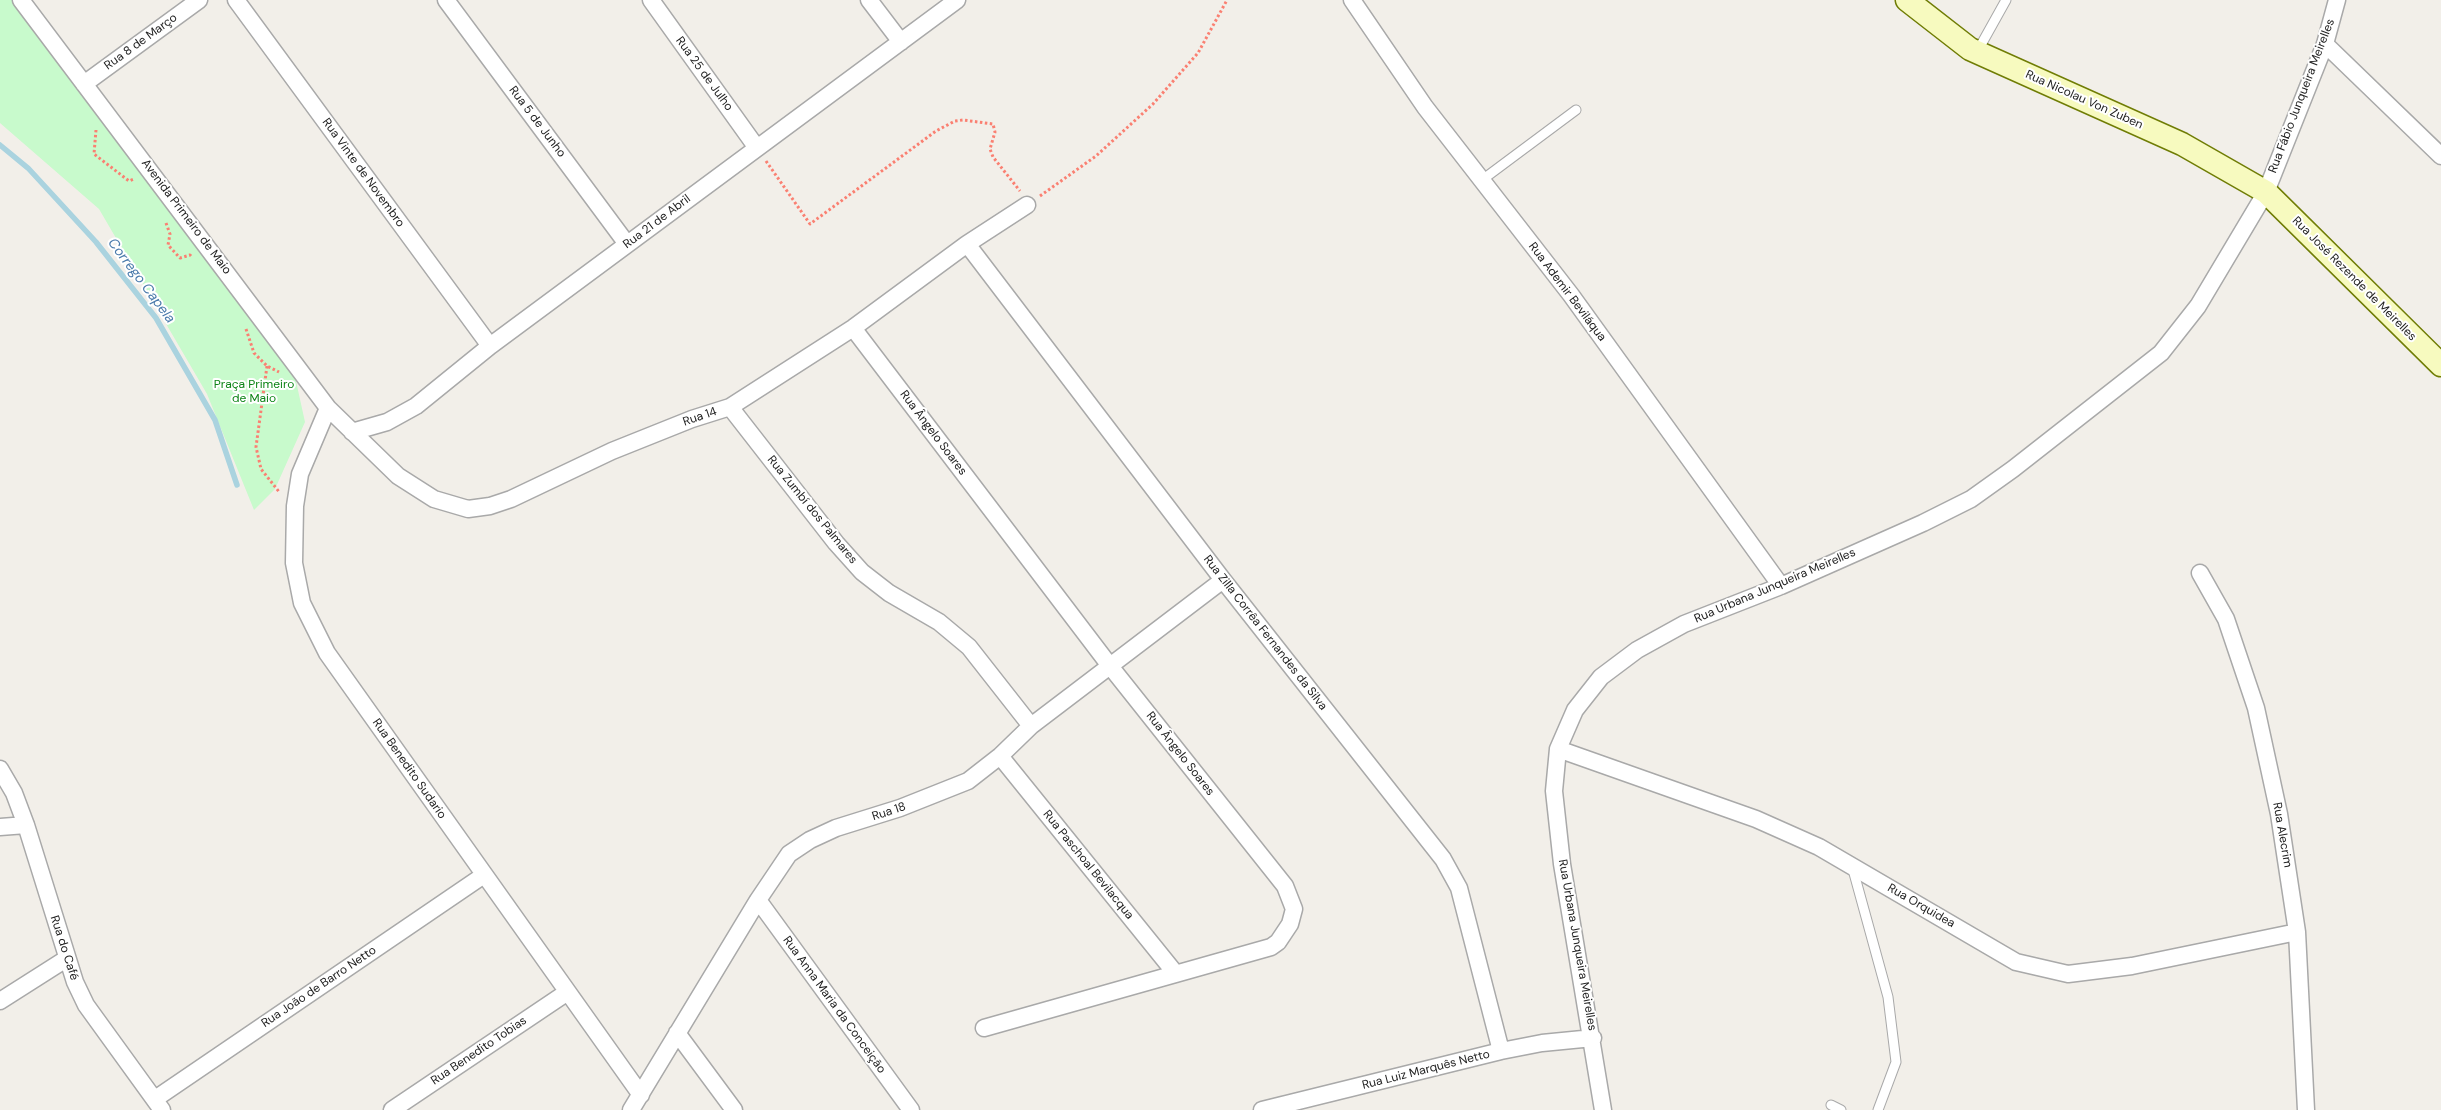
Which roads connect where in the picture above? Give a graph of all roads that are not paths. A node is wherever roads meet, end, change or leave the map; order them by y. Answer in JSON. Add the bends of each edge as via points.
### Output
{"nodes":[{"id":1,"x":21,"y":0,"type":"edge"},
{"id":2,"x":199,"y":0,"type":"edge"},
{"id":3,"x":236,"y":0,"type":"edge"},
{"id":4,"x":446,"y":0,"type":"edge"},
{"id":5,"x":651,"y":0,"type":"edge"},
{"id":6,"x":869,"y":0,"type":"edge"},
{"id":7,"x":957,"y":0,"type":"edge"},
{"id":8,"x":1352,"y":0,"type":"edge"},
{"id":9,"x":1907,"y":0,"type":"edge"},
{"id":10,"x":2006,"y":0,"type":"edge"},
{"id":11,"x":2337,"y":0,"type":"edge"},
{"id":12,"x":901,"y":42,"type":"junction"},
{"id":13,"x":2325,"y":44,"type":"junction"},
{"id":14,"x":1977,"y":52,"type":"junction"},
{"id":15,"x":84,"y":84,"type":"junction"},
{"id":16,"x":1576,"y":110,"type":"dead end"},
{"id":17,"x":757,"y":148,"type":"junction"},
{"id":18,"x":2441,"y":156,"type":"edge"},
{"id":19,"x":1482,"y":180,"type":"junction"},
{"id":20,"x":2266,"y":192,"type":"junction"},
{"id":21,"x":1032,"y":202,"type":"road end"},
{"id":22,"x":627,"y":244,"type":"junction"},
{"id":23,"x":967,"y":244,"type":"junction"},
{"id":24,"x":852,"y":328,"type":"junction"},
{"id":25,"x":490,"y":346,"type":"junction"},
{"id":26,"x":2441,"y":365,"type":"edge"},
{"id":27,"x":730,"y":407,"type":"junction"},
{"id":28,"x":328,"y":408,"type":"junction"},
{"id":29,"x":352,"y":432,"type":"junction"},
{"id":30,"x":2200,"y":572,"type":"dead end"},
{"id":31,"x":1223,"y":580,"type":"junction"},
{"id":32,"x":1781,"y":586,"type":"junction"},
{"id":33,"x":1110,"y":666,"type":"junction"},
{"id":34,"x":1031,"y":726,"type":"junction"},
{"id":35,"x":1558,"y":749,"type":"junction"},
{"id":36,"x":1000,"y":756,"type":"junction"},
{"id":37,"x":0,"y":769,"type":"edge"},
{"id":38,"x":26,"y":825,"type":"junction"},
{"id":39,"x":0,"y":827,"type":"edge"},
{"id":40,"x":1852,"y":866,"type":"junction"},
{"id":41,"x":484,"y":875,"type":"junction"},
{"id":42,"x":758,"y":900,"type":"junction"},
{"id":43,"x":2297,"y":932,"type":"junction"},
{"id":44,"x":66,"y":959,"type":"junction"},
{"id":45,"x":1176,"y":974,"type":"junction"},
{"id":46,"x":566,"y":993,"type":"junction"},
{"id":47,"x":0,"y":1001,"type":"edge"},
{"id":48,"x":984,"y":1028,"type":"dead end"},
{"id":49,"x":677,"y":1032,"type":"junction"},
{"id":50,"x":1592,"y":1038,"type":"junction"},
{"id":51,"x":1501,"y":1051,"type":"junction"},
{"id":52,"x":641,"y":1095,"type":"junction"},
{"id":53,"x":1831,"y":1105,"type":"dead end"},
{"id":54,"x":159,"y":1107,"type":"edge"},
{"id":55,"x":392,"y":1110,"type":"edge"},
{"id":56,"x":631,"y":1110,"type":"edge"},
{"id":57,"x":734,"y":1110,"type":"edge"},
{"id":58,"x":911,"y":1110,"type":"edge"},
{"id":59,"x":1262,"y":1110,"type":"edge"},
{"id":60,"x":1604,"y":1110,"type":"edge"},
{"id":61,"x":1842,"y":1110,"type":"edge"},
{"id":62,"x":1878,"y":1110,"type":"edge"},
{"id":63,"x":2306,"y":1110,"type":"edge"}],
"edges":[{"from":1,"to":15,"type":"street","name":"Avenida Primeiro de Maio"},
{"from":2,"to":15,"type":"street","name":"Rua 8 de Março"},
{"from":3,"to":25,"type":"street","name":"Rua Vinte de Novembro"},
{"from":4,"to":22,"type":"street","name":"Rua 5 de Junho"},
{"from":5,"to":17,"type":"street","name":"Rua 25 de Julho"},
{"from":6,"to":12,"type":"street"},
{"from":7,"to":12,"type":"street","name":"Rua 21 de Abril"},
{"from":8,"to":19,"type":"street","name":"Rua Ademir Beviláqua","via":[[1425,107]]},
{"from":9,"to":14,"type":"street","name":"Rua Nicolau Von Zuben"},
{"from":10,"to":14,"type":"lane"},
{"from":11,"to":13,"type":"street","name":"Rua Fábio Junqueira Meirelles"},
{"from":12,"to":17,"type":"street","name":"Rua 21 de Abril"},
{"from":13,"to":18,"type":"street"},
{"from":13,"to":20,"type":"street","name":"Rua Fábio Junqueira Meirelles"},
{"from":14,"to":20,"type":"street","name":"Rua Nicolau Von Zuben","via":[[2182,144]]},
{"from":15,"to":28,"type":"street","name":"Avenida Primeiro de Maio"},
{"from":16,"to":19,"type":"lane"},
{"from":17,"to":22,"type":"street","name":"Rua 21 de Abril"},
{"from":19,"to":32,"type":"street","name":"Rua Ademir Beviláqua","via":[[1571,295]]},
{"from":20,"to":26,"type":"street","name":"Rua José Rezende de Meirelles"},
{"from":20,"to":32,"type":"street","name":"Rua Urbana Junqueira Meirelles","via":[[2198,306],[2161,353],[2122,385],[1970,498],[1923,523]]},
{"from":21,"to":23,"type":"street","name":"Rua 14"},
{"from":22,"to":25,"type":"street","name":"Rua 21 de Abril"},
{"from":23,"to":24,"type":"street","name":"Rua 14"},
{"from":23,"to":31,"type":"street","name":"Rua Zilla Corrêa Fernandes da Silva"},
{"from":24,"to":27,"type":"street","name":"Rua 14"},
{"from":24,"to":33,"type":"street","name":"Rua Ângelo Soares"},
{"from":25,"to":29,"type":"street","name":"Rua 21 de Abril","via":[[416,406],[387,422]]},
{"from":27,"to":29,"type":"street","name":"Rua 14","via":[[612,451],[511,499],[468,509],[426,495],[398,476]]},
{"from":27,"to":34,"type":"street","name":"Rua Zumbí dos Palmares","via":[[862,572],[889,593],[939,622],[969,647]]},
{"from":28,"to":29,"type":"street","name":"Avenida Primeiro de Maio"},
{"from":28,"to":41,"type":"street","name":"Rua Benedito Sudario","via":[[308,450],[295,506],[294,563],[302,603],[327,653]]},
{"from":30,"to":43,"type":"street","name":"Rua Alecrim","via":[[2226,619],[2256,708],[2279,814]]},
{"from":31,"to":33,"type":"street","name":"Rua 18"},
{"from":31,"to":51,"type":"street","name":"Rua Zilla Corrêa Fernandes da Silva","via":[[1443,860],[1459,888]]},
{"from":32,"to":35,"type":"street","name":"Rua Urbana Junqueira Meirelles","via":[[1684,624],[1637,650],[1601,677],[1575,710]]},
{"from":33,"to":34,"type":"street","name":"Rua 18"},
{"from":33,"to":45,"type":"street","name":"Rua Ângelo Soares","via":[[1285,886],[1294,909],[1290,924],[1271,947]]},
{"from":34,"to":36,"type":"street","name":"Rua 18"},
{"from":35,"to":40,"type":"street","name":"Rua Orquidea","via":[[1756,819],[1819,847]]},
{"from":35,"to":50,"type":"street","name":"Rua Urbana Junqueira Meirelles","via":[[1554,791],[1562,864]]},
{"from":36,"to":42,"type":"street","name":"Rua 18","via":[[968,781],[810,840],[790,854]]},
{"from":36,"to":45,"type":"street","name":"Rua Paschoal Bevilacqua"},
{"from":37,"to":38,"type":"street","name":"Rua do Café","via":[[14,793]]},
{"from":38,"to":39,"type":"street"},
{"from":38,"to":44,"type":"street","name":"Rua do Café"},
{"from":40,"to":43,"type":"street","name":"Rua Orquidea","via":[[2016,962],[2068,974],[2132,966]]},
{"from":40,"to":62,"type":"lane","via":[[1888,997],[1896,1062]]},
{"from":41,"to":46,"type":"street","name":"Rua Benedito Sudario"},
{"from":41,"to":54,"type":"street","name":"Rua João de Barro Netto"},
{"from":42,"to":49,"type":"street","name":"Rua 18"},
{"from":42,"to":58,"type":"street","name":"Rua Anna Maria da Conceição"},
{"from":43,"to":63,"type":"street","name":"Rua Alecrim"},
{"from":44,"to":47,"type":"street"},
{"from":44,"to":54,"type":"street","name":"Rua do Café","via":[[86,1005]]},
{"from":45,"to":48,"type":"street","name":"Rua Ângelo Soares"},
{"from":46,"to":52,"type":"street","name":"Rua Benedito Sudario"},
{"from":46,"to":55,"type":"street","name":"Rua Benedito Tobias"},
{"from":49,"to":52,"type":"street","name":"Rua 18"},
{"from":49,"to":57,"type":"street"},
{"from":50,"to":51,"type":"street","name":"Rua Luiz Marquês Netto"},
{"from":50,"to":60,"type":"street","name":"Rua Urbana Junqueira Meirelles"},
{"from":51,"to":59,"type":"street","name":"Rua Luiz Marquês Netto"},
{"from":52,"to":56,"type":"street","name":"Rua 18"},
{"from":53,"to":61,"type":"lane"}]}
